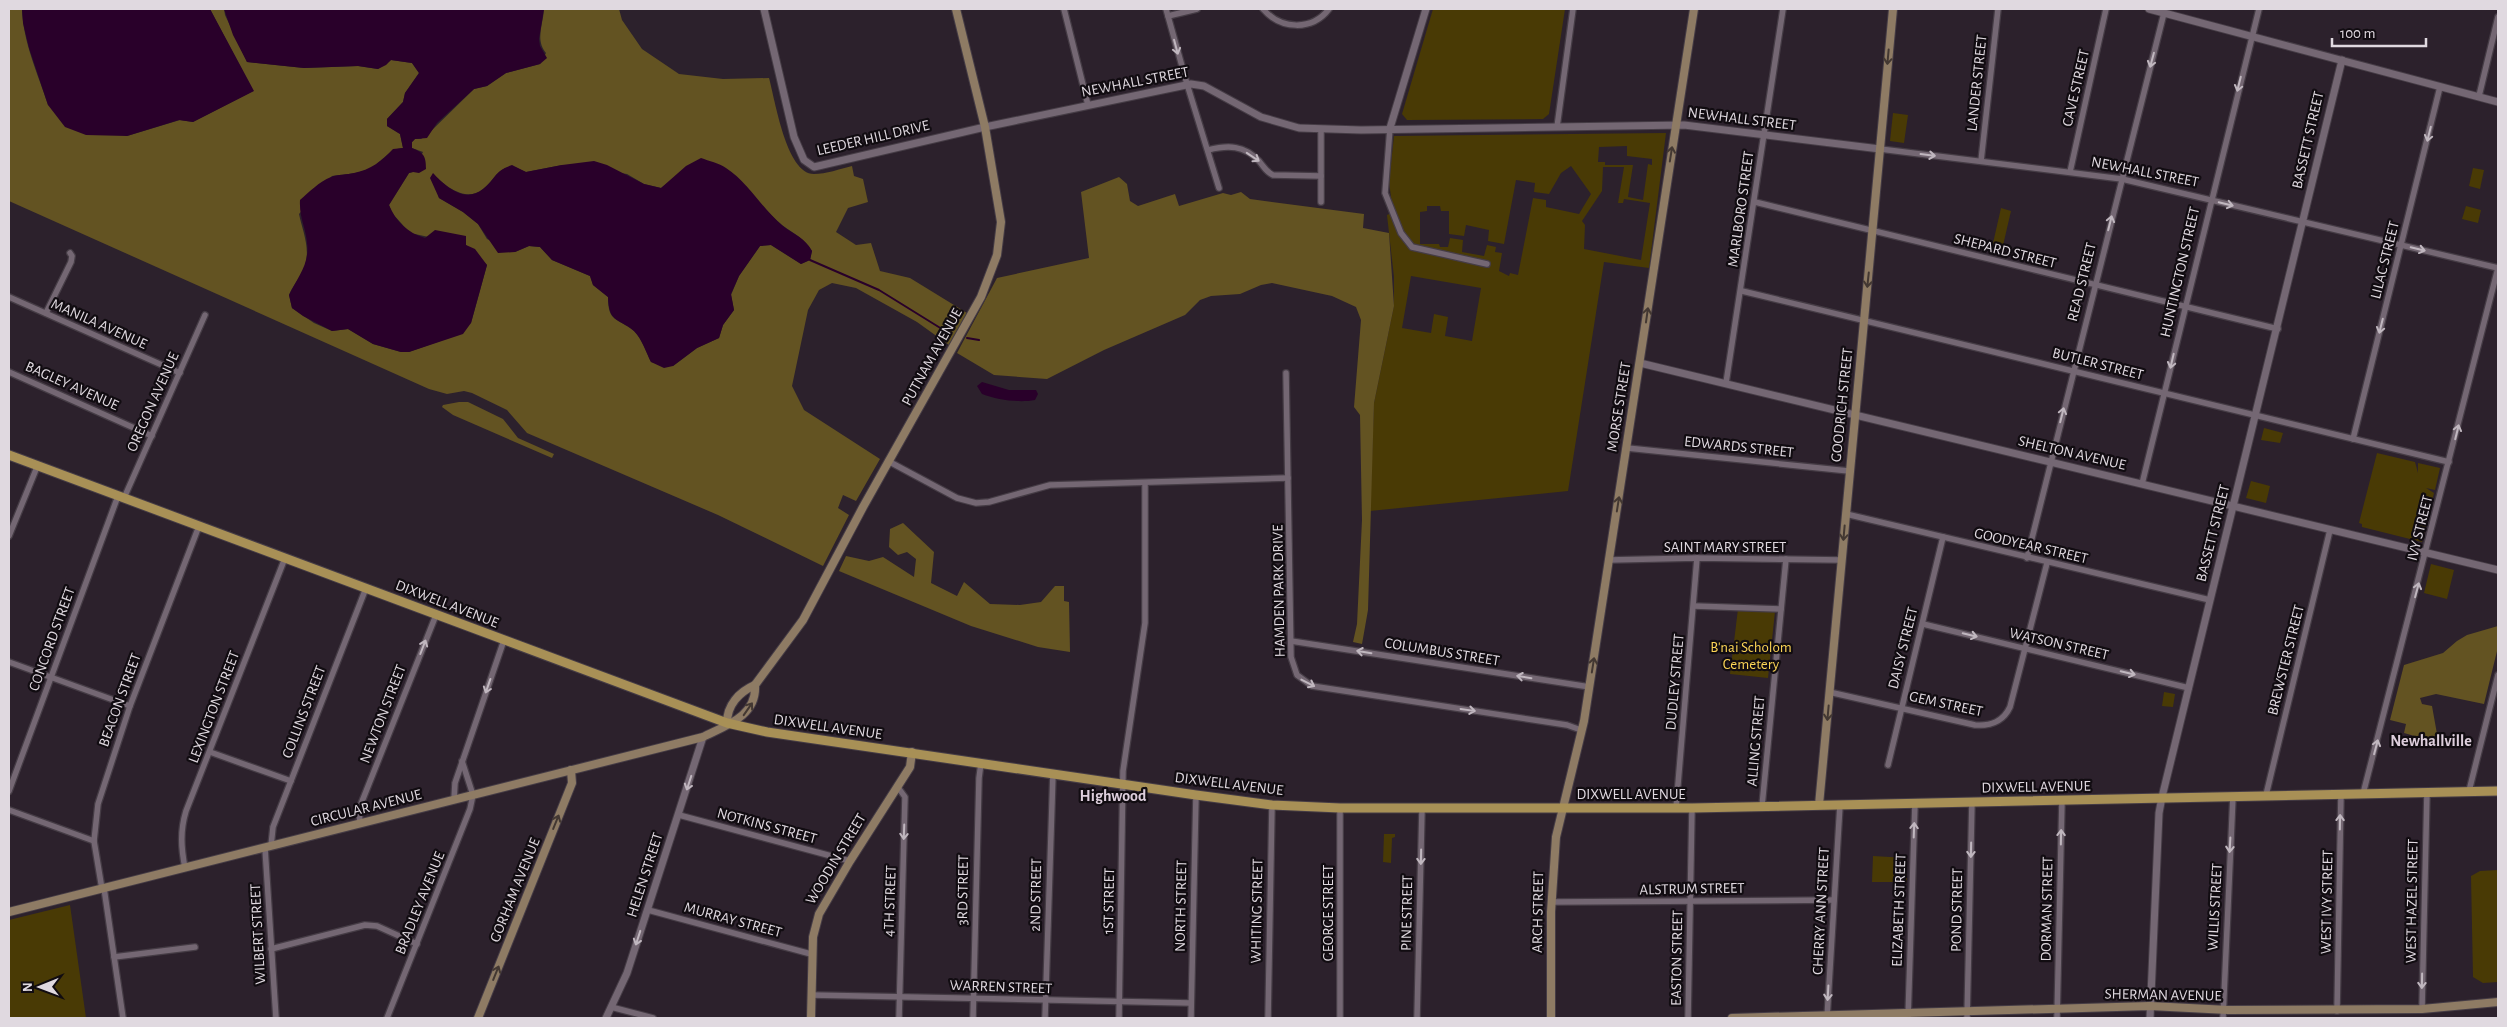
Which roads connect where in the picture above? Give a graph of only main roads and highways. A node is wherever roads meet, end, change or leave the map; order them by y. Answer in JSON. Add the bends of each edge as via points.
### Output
{"nodes":[{"id":1,"x":956,"y":9,"type":"edge"},
{"id":2,"x":1694,"y":9,"type":"edge"},
{"id":3,"x":1893,"y":9,"type":"edge"},
{"id":4,"x":9,"y":455,"type":"edge"},
{"id":5,"x":755,"y":685,"type":"junction"},
{"id":6,"x":727,"y":724,"type":"junction"},
{"id":7,"x":912,"y":752,"type":"junction"},
{"id":8,"x":571,"y":770,"type":"junction"},
{"id":9,"x":2498,"y":791,"type":"edge"},
{"id":10,"x":1819,"y":805,"type":"junction"},
{"id":11,"x":1562,"y":808,"type":"junction"},
{"id":12,"x":9,"y":912,"type":"edge"},
{"id":13,"x":2498,"y":1002,"type":"edge"},
{"id":14,"x":1967,"y":1014,"type":"edge"},
{"id":15,"x":2223,"y":1014,"type":"edge"},
{"id":16,"x":1908,"y":1015,"type":"edge"},
{"id":17,"x":1827,"y":1016,"type":"edge"},
{"id":18,"x":478,"y":1018,"type":"edge"},
{"id":19,"x":811,"y":1018,"type":"edge"},
{"id":20,"x":1551,"y":1018,"type":"edge"},
{"id":21,"x":1732,"y":1018,"type":"edge"}],
"edges":[{"from":1,"to":5,"type":"main road","name":"PUTNAM AVENUE","via":[[985,127],[1001,222],[992,271],[981,297],[803,620]]},
{"from":11,"to":2,"type":"main road","name":"MORSE STREET","one_way":true,"via":[[1590,687]]},
{"from":3,"to":10,"type":"main road","name":"GOODRICH STREET","one_way":true},
{"from":4,"to":6,"type":"main road","name":"DIXWELL AVENUE"},
{"from":5,"to":6,"type":"main road","name":"PUTNAM AVENUE","via":[[732,704]]},
{"from":6,"to":5,"type":"main road","name":"PUTNAM AVENUE","one_way":true,"via":[[750,710]]},
{"from":6,"to":7,"type":"main road","name":"DIXWELL AVENUE"},
{"from":6,"to":8,"type":"main road","name":"CIRCULAR AVENUE","via":[[703,737]]},
{"from":7,"to":11,"type":"main road","name":"DIXWELL AVENUE","via":[[1272,804],[1340,808]]},
{"from":7,"to":19,"type":"main road","name":"WOODIN STREET","via":[[910,768],[819,914],[813,937]]},
{"from":8,"to":12,"type":"main road","name":"CIRCULAR AVENUE"},
{"from":18,"to":8,"type":"main road","name":"GORHAM AVENUE","one_way":true,"via":[[572,783]]},
{"from":9,"to":10,"type":"main road","name":"DIXWELL AVENUE"},
{"from":10,"to":11,"type":"main road","name":"DIXWELL AVENUE"},
{"from":11,"to":20,"type":"main road","name":"ARCH STREET","via":[[1556,837],[1551,902]]},
{"from":13,"to":15,"type":"main road","name":"SHERMAN AVENUE","via":[[2422,1009]]},
{"from":14,"to":15,"type":"main road","name":"SHERMAN AVENUE","via":[[2150,1006]]},
{"from":14,"to":16,"type":"main road","name":"SHERMAN AVENUE"},
{"from":16,"to":17,"type":"main road","name":"SHERMAN AVENUE"},
{"from":17,"to":21,"type":"main road","name":"SHERMAN AVENUE"}]}
